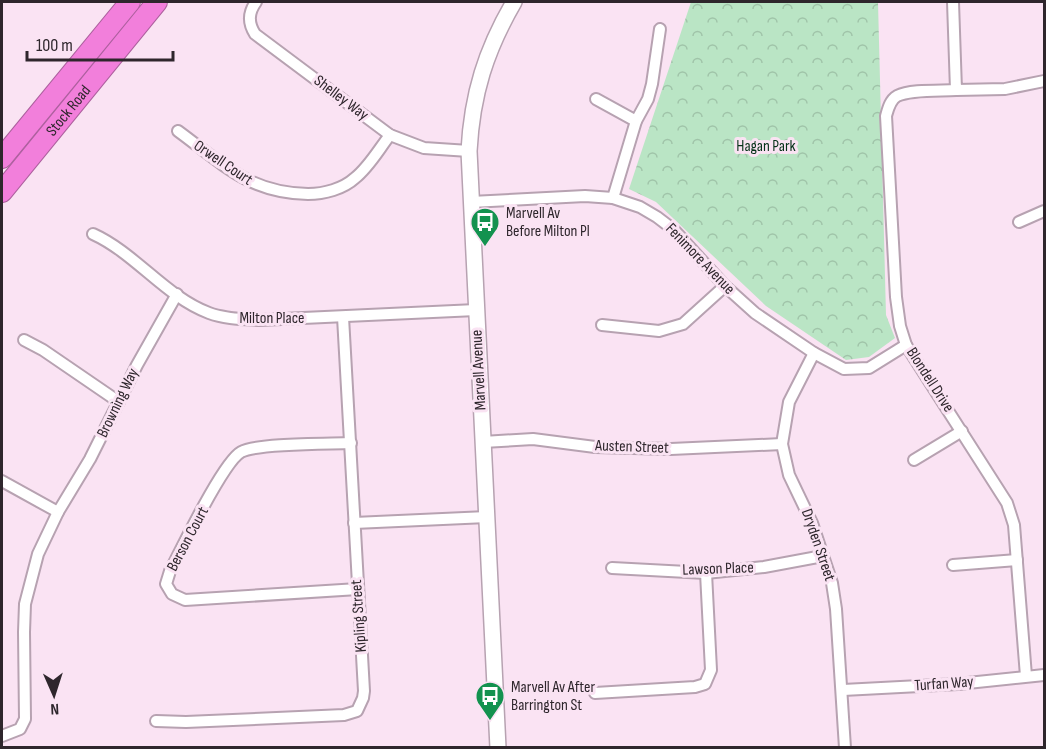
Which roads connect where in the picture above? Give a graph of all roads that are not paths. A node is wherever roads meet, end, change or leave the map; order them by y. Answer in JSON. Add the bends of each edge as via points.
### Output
{"nodes":[{"id":1,"x":130,"y":2,"type":"edge"},
{"id":2,"x":157,"y":2,"type":"edge"},
{"id":3,"x":256,"y":2,"type":"edge"},
{"id":4,"x":514,"y":2,"type":"edge"},
{"id":5,"x":953,"y":2,"type":"edge"},
{"id":6,"x":660,"y":29,"type":"dead end"},
{"id":7,"x":1044,"y":81,"type":"edge"},
{"id":8,"x":956,"y":90,"type":"junction"},
{"id":9,"x":596,"y":99,"type":"dead end"},
{"id":10,"x":636,"y":121,"type":"junction"},
{"id":11,"x":178,"y":131,"type":"dead end"},
{"id":12,"x":390,"y":135,"type":"junction"},
{"id":13,"x":469,"y":151,"type":"junction"},
{"id":14,"x":2,"y":158,"type":"edge"},
{"id":15,"x":2,"y":192,"type":"edge"},
{"id":16,"x":613,"y":198,"type":"junction"},
{"id":17,"x":471,"y":202,"type":"junction"},
{"id":18,"x":1044,"y":211,"type":"edge"},
{"id":19,"x":1018,"y":222,"type":"dead end"},
{"id":20,"x":93,"y":234,"type":"dead end"},
{"id":21,"x":725,"y":286,"type":"junction"},
{"id":22,"x":177,"y":294,"type":"junction"},
{"id":23,"x":476,"y":310,"type":"junction"},
{"id":24,"x":343,"y":317,"type":"junction"},
{"id":25,"x":602,"y":325,"type":"dead end"},
{"id":26,"x":24,"y":340,"type":"dead end"},
{"id":27,"x":906,"y":345,"type":"junction"},
{"id":28,"x":814,"y":353,"type":"junction"},
{"id":29,"x":119,"y":402,"type":"junction"},
{"id":30,"x":962,"y":431,"type":"junction"},
{"id":31,"x":483,"y":442,"type":"junction"},
{"id":32,"x":351,"y":443,"type":"junction"},
{"id":33,"x":782,"y":444,"type":"junction"},
{"id":34,"x":914,"y":460,"type":"dead end"},
{"id":35,"x":2,"y":481,"type":"edge"},
{"id":36,"x":58,"y":512,"type":"junction"},
{"id":37,"x":487,"y":517,"type":"junction"},
{"id":38,"x":354,"y":523,"type":"junction"},
{"id":39,"x":823,"y":556,"type":"junction"},
{"id":40,"x":1017,"y":560,"type":"junction"},
{"id":41,"x":953,"y":565,"type":"dead end"},
{"id":42,"x":612,"y":568,"type":"dead end"},
{"id":43,"x":706,"y":573,"type":"junction"},
{"id":44,"x":358,"y":590,"type":"junction"},
{"id":45,"x":1044,"y":675,"type":"edge"},
{"id":46,"x":1026,"y":676,"type":"junction"},
{"id":47,"x":843,"y":690,"type":"junction"},
{"id":48,"x":595,"y":693,"type":"dead end"},
{"id":49,"x":156,"y":721,"type":"dead end"},
{"id":50,"x":2,"y":736,"type":"edge"},
{"id":51,"x":498,"y":747,"type":"edge"},
{"id":52,"x":845,"y":747,"type":"edge"}],
"edges":[{"from":1,"to":14,"type":"highway","name":"Stock Road"},
{"from":2,"to":15,"type":"highway","name":"Stock Road"},
{"from":3,"to":12,"type":"street","name":"Shelley Way","via":[[249,17],[255,34]]},
{"from":4,"to":13,"type":"street","name":"Marvell Avenue","via":[[490,48],[480,78]]},
{"from":5,"to":8,"type":"street"},
{"from":6,"to":10,"type":"street","via":[[652,84]]},
{"from":7,"to":8,"type":"street","via":[[1005,89]]},
{"from":8,"to":27,"type":"street","name":"Blondell Drive","via":[[896,96],[888,105],[896,297]]},
{"from":9,"to":10,"type":"street"},
{"from":10,"to":16,"type":"street"},
{"from":11,"to":12,"type":"street","name":"Orwell Court","via":[[256,186],[301,194],[327,192],[350,183]]},
{"from":12,"to":13,"type":"street","name":"Shelley Way","via":[[424,147]]},
{"from":13,"to":17,"type":"street","name":"Marvell Avenue"},
{"from":16,"to":17,"type":"street","name":"Fenimore Avenue"},
{"from":16,"to":21,"type":"street","name":"Fenimore Avenue","via":[[640,207],[674,230]]},
{"from":17,"to":23,"type":"street","name":"Marvell Avenue"},
{"from":18,"to":19,"type":"street"},
{"from":20,"to":22,"type":"street","name":"Milton Place","via":[[109,241]]},
{"from":21,"to":25,"type":"street","via":[[683,324],[658,331]]},
{"from":21,"to":28,"type":"street","name":"Fenimore Avenue","via":[[755,313]]},
{"from":22,"to":24,"type":"street","name":"Milton Place","via":[[209,313],[239,319]]},
{"from":22,"to":29,"type":"street","name":"Browning Way","via":[[136,364]]},
{"from":23,"to":24,"type":"street","name":"Milton Place"},
{"from":23,"to":31,"type":"street","name":"Marvell Avenue"},
{"from":24,"to":32,"type":"street","name":"Kipling Street"},
{"from":26,"to":29,"type":"street"},
{"from":27,"to":28,"type":"street","name":"Fenimore Avenue","via":[[868,368],[844,369]]},
{"from":27,"to":30,"type":"street","name":"Blondell Drive"},
{"from":28,"to":33,"type":"street","name":"Dryden Street","via":[[789,402]]},
{"from":29,"to":36,"type":"street","name":"Browning Way"},
{"from":30,"to":34,"type":"street"},
{"from":30,"to":40,"type":"street","name":"Blondell Drive","via":[[1007,503],[1014,525]]},
{"from":31,"to":33,"type":"street","name":"Austen Street","via":[[533,439],[595,447],[671,449]]},
{"from":31,"to":37,"type":"street","name":"Marvell Avenue"},
{"from":32,"to":38,"type":"street","name":"Kipling Street"},
{"from":32,"to":44,"type":"street","name":"Berson Court","via":[[259,447],[240,452],[217,483],[166,584],[172,594],[185,600]]},
{"from":33,"to":39,"type":"street","name":"Dryden Street","via":[[789,475]]},
{"from":35,"to":36,"type":"street"},
{"from":36,"to":50,"type":"street","name":"Browning Way","via":[[39,554],[25,604],[24,725]]},
{"from":37,"to":38,"type":"street"},
{"from":37,"to":51,"type":"street","name":"Marvell Avenue"},
{"from":38,"to":44,"type":"street","name":"Kipling Street"},
{"from":39,"to":43,"type":"street","name":"Lawson Place"},
{"from":39,"to":47,"type":"street","name":"Dryden Street","via":[[836,609]]},
{"from":40,"to":41,"type":"street"},
{"from":40,"to":46,"type":"street","name":"Blondell Drive"},
{"from":42,"to":43,"type":"street","name":"Lawson Place"},
{"from":43,"to":48,"type":"street","via":[[709,686]]},
{"from":44,"to":49,"type":"street","name":"Kipling Street","via":[[364,691],[357,711],[344,715]]},
{"from":45,"to":46,"type":"street","name":"Turfan Way"},
{"from":46,"to":47,"type":"street","name":"Turfan Way"},
{"from":47,"to":52,"type":"street","name":"Dryden Street"}]}
